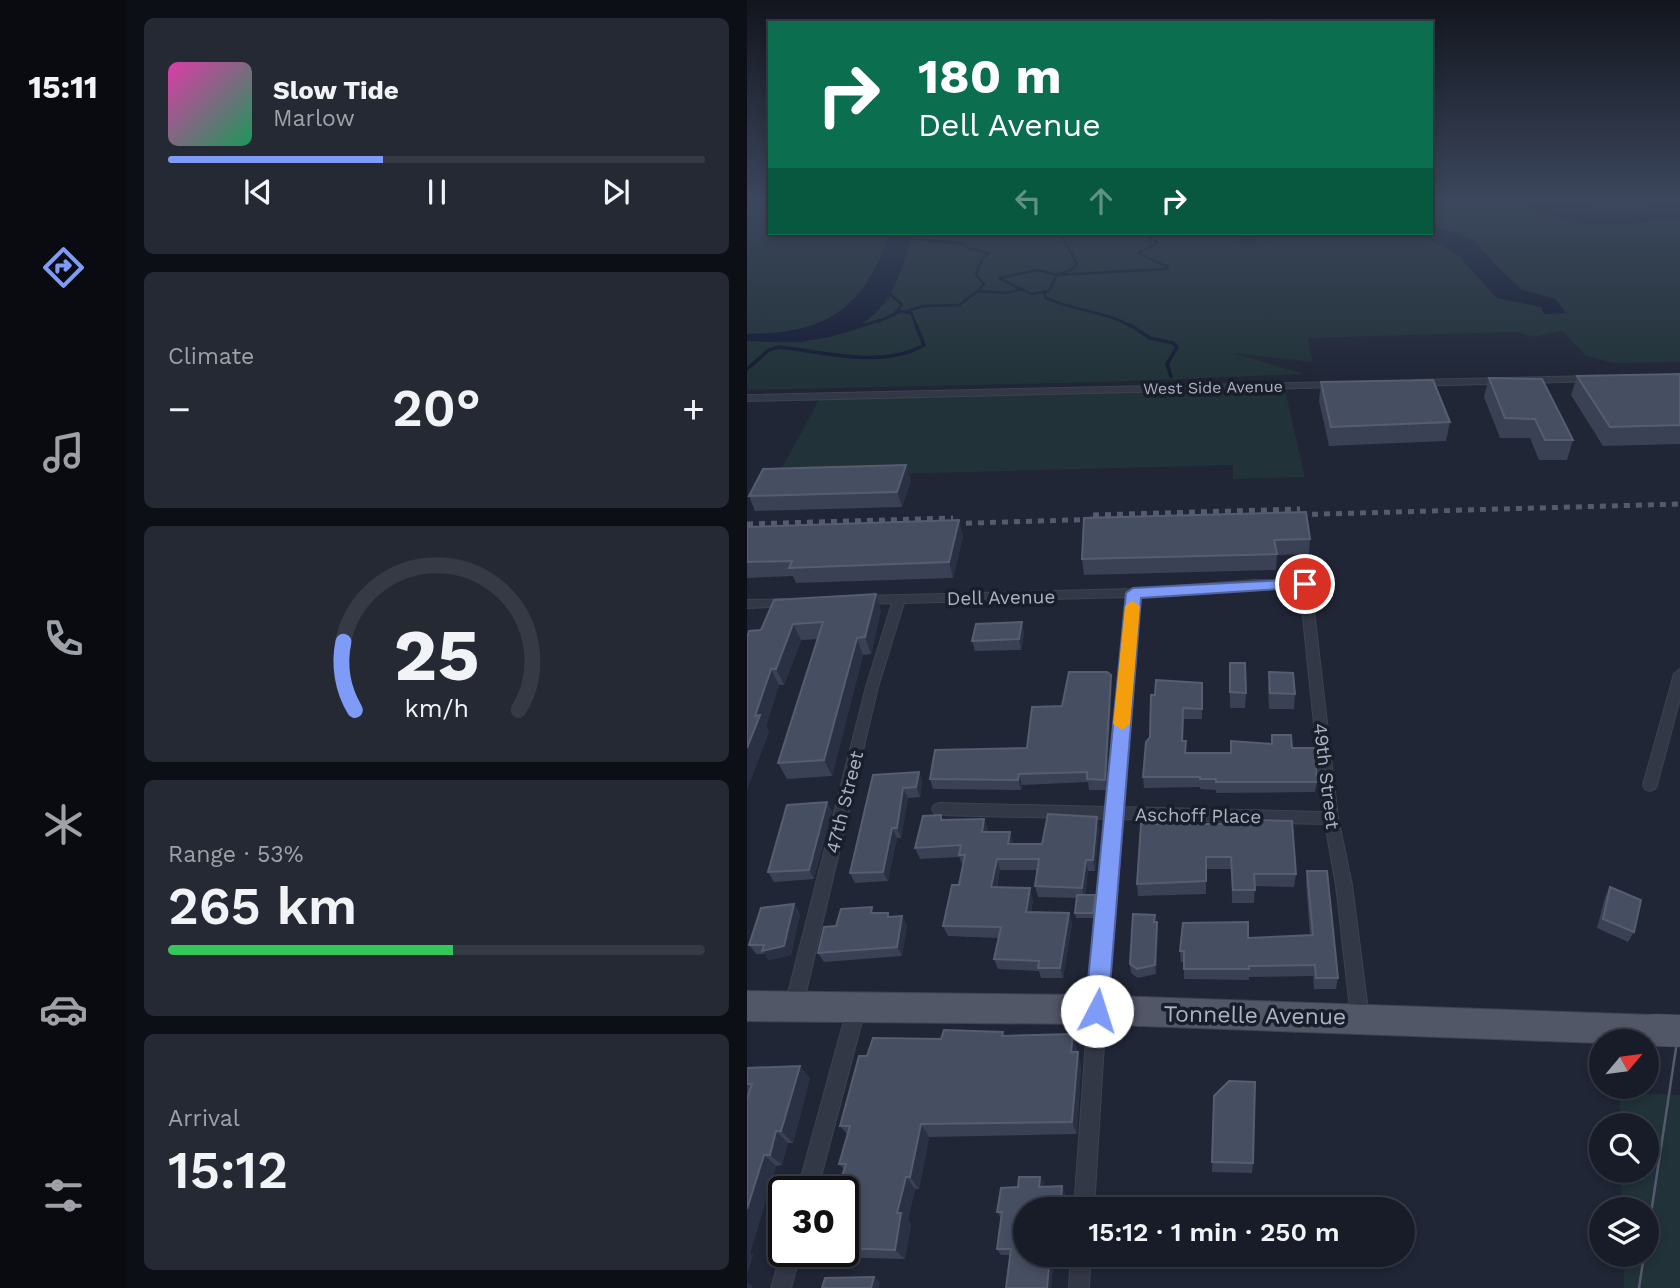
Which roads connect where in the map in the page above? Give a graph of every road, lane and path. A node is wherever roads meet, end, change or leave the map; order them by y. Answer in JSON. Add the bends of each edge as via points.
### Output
{"nodes":[{"id":1,"x":1611,"y":379,"type":"edge"},
{"id":2,"x":1357,"y":384,"type":"edge"},
{"id":3,"x":1397,"y":384,"type":"edge"},
{"id":4,"x":747,"y":398,"type":"edge"},
{"id":5,"x":1255,"y":584,"type":"joint"},
{"id":6,"x":1133,"y":593,"type":"junction"},
{"id":7,"x":899,"y":599,"type":"junction"},
{"id":8,"x":845,"y":601,"type":"edge"},
{"id":9,"x":804,"y":602,"type":"edge"},
{"id":10,"x":748,"y":606,"type":"edge"},
{"id":11,"x":1680,"y":674,"type":"edge"},
{"id":12,"x":1650,"y":785,"type":"dead end"},
{"id":13,"x":939,"y":809,"type":"dead end"},
{"id":14,"x":1114,"y":814,"type":"junction"},
{"id":15,"x":1331,"y":818,"type":"junction"},
{"id":16,"x":857,"y":1005,"type":"junction"},
{"id":17,"x":747,"y":1006,"type":"edge"},
{"id":18,"x":794,"y":1006,"type":"junction"},
{"id":19,"x":1097,"y":1011,"type":"junction"},
{"id":20,"x":1360,"y":1018,"type":"junction"},
{"id":21,"x":1667,"y":1031,"type":"edge"},
{"id":22,"x":811,"y":1176,"type":"edge"},
{"id":23,"x":1085,"y":1197,"type":"edge"},
{"id":24,"x":787,"y":1267,"type":"edge"},
{"id":25,"x":1080,"y":1267,"type":"edge"},
{"id":26,"x":781,"y":1288,"type":"edge"},
{"id":27,"x":1079,"y":1288,"type":"edge"}],
"edges":[{"from":1,"to":3,"type":"street"},
{"from":2,"to":4,"type":"street","name":"West Side Avenue"},
{"from":5,"to":6,"type":"street","name":"Dell Avenue"},
{"from":5,"to":15,"type":"street","name":"49th Street","via":[[1305,584]]},
{"from":6,"to":7,"type":"street","name":"Dell Avenue"},
{"from":6,"to":14,"type":"street"},
{"from":7,"to":8,"type":"street","name":"Dell Avenue"},
{"from":7,"to":18,"type":"street","name":"47th Street","via":[[872,687]]},
{"from":9,"to":10,"type":"street"},
{"from":11,"to":12,"type":"street"},
{"from":13,"to":14,"type":"street","name":"Aschoff Place"},
{"from":14,"to":15,"type":"street","name":"Aschoff Place"},
{"from":14,"to":19,"type":"street"},
{"from":15,"to":20,"type":"street","name":"49th Street"},
{"from":16,"to":18,"type":"main road","name":"Tonnelle Avenue"},
{"from":16,"to":19,"type":"main road","name":"Tonnelle Avenue"},
{"from":16,"to":22,"type":"street"},
{"from":17,"to":18,"type":"main road","name":"Tonnelle Avenue"},
{"from":19,"to":20,"type":"main road","name":"Tonnelle Avenue"},
{"from":19,"to":23,"type":"street"},
{"from":20,"to":21,"type":"main road","name":"Tonnelle Avenue"},
{"from":24,"to":26,"type":"street"},
{"from":25,"to":27,"type":"street"}]}
